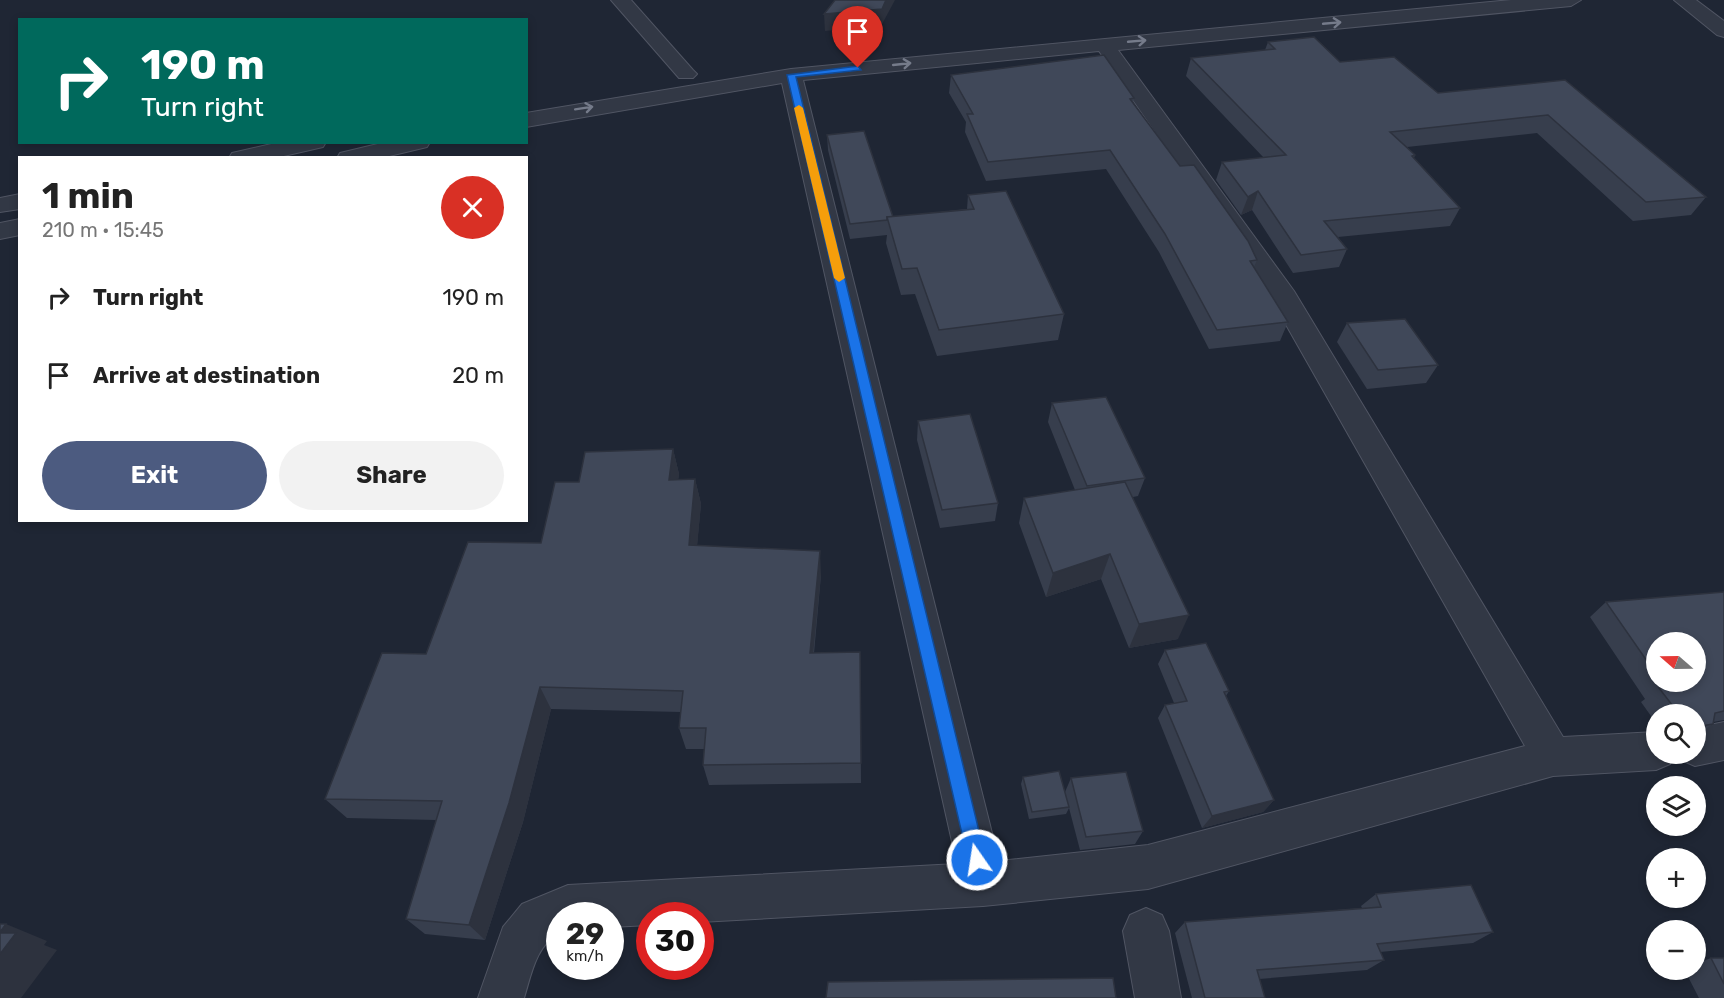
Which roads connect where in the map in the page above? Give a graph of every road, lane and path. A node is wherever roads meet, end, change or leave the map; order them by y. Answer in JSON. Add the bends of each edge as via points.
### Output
{"nodes":[{"id":1,"x":621,"y":0,"type":"edge"},
{"id":2,"x":1388,"y":0,"type":"edge"},
{"id":3,"x":1571,"y":0,"type":"edge"},
{"id":4,"x":1684,"y":0,"type":"edge"},
{"id":5,"x":1724,"y":31,"type":"edge"},
{"id":6,"x":1104,"y":44,"type":"junction"},
{"id":7,"x":686,"y":74,"type":"junction"},
{"id":8,"x":791,"y":75,"type":"junction"},
{"id":9,"x":627,"y":83,"type":"dead end"},
{"id":10,"x":559,"y":94,"type":"dead end"},
{"id":11,"x":528,"y":101,"type":"edge"},
{"id":12,"x":528,"y":120,"type":"edge"},
{"id":13,"x":306,"y":144,"type":"edge"},
{"id":14,"x":410,"y":144,"type":"edge"},
{"id":15,"x":249,"y":156,"type":"edge"},
{"id":16,"x":357,"y":156,"type":"edge"},
{"id":17,"x":18,"y":201,"type":"edge"},
{"id":18,"x":0,"y":205,"type":"edge"},
{"id":19,"x":18,"y":227,"type":"edge"},
{"id":20,"x":0,"y":231,"type":"edge"},
{"id":21,"x":1724,"y":741,"type":"edge"},
{"id":22,"x":1706,"y":745,"type":"edge"},
{"id":23,"x":1646,"y":752,"type":"edge"},
{"id":24,"x":1553,"y":757,"type":"junction"},
{"id":25,"x":983,"y":884,"type":"junction"},
{"id":26,"x":1146,"y":931,"type":"dead end"},
{"id":27,"x":501,"y":998,"type":"edge"},
{"id":28,"x":1158,"y":998,"type":"edge"}],
"edges":[{"from":1,"to":7,"type":"street"},
{"from":2,"to":7,"type":"street","via":[[793,59]]},
{"from":6,"to":3,"type":"street","one_way":true},
{"from":4,"to":5,"type":"street"},
{"from":8,"to":6,"type":"street","one_way":true},
{"from":6,"to":24,"type":"street","via":[[1284,297]]},
{"from":7,"to":9,"type":"street"},
{"from":12,"to":8,"type":"street","one_way":true},
{"from":8,"to":25,"type":"street"},
{"from":10,"to":11,"type":"street"},
{"from":13,"to":15,"type":"street"},
{"from":14,"to":16,"type":"street"},
{"from":17,"to":18,"type":"street"},
{"from":19,"to":20,"type":"street"},
{"from":21,"to":22,"type":"street"},
{"from":23,"to":24,"type":"street"},
{"from":24,"to":25,"type":"street","via":[[1148,867]]},
{"from":25,"to":27,"type":"street","via":[[568,907],[538,920],[519,943]]},
{"from":26,"to":28,"type":"street"}]}
